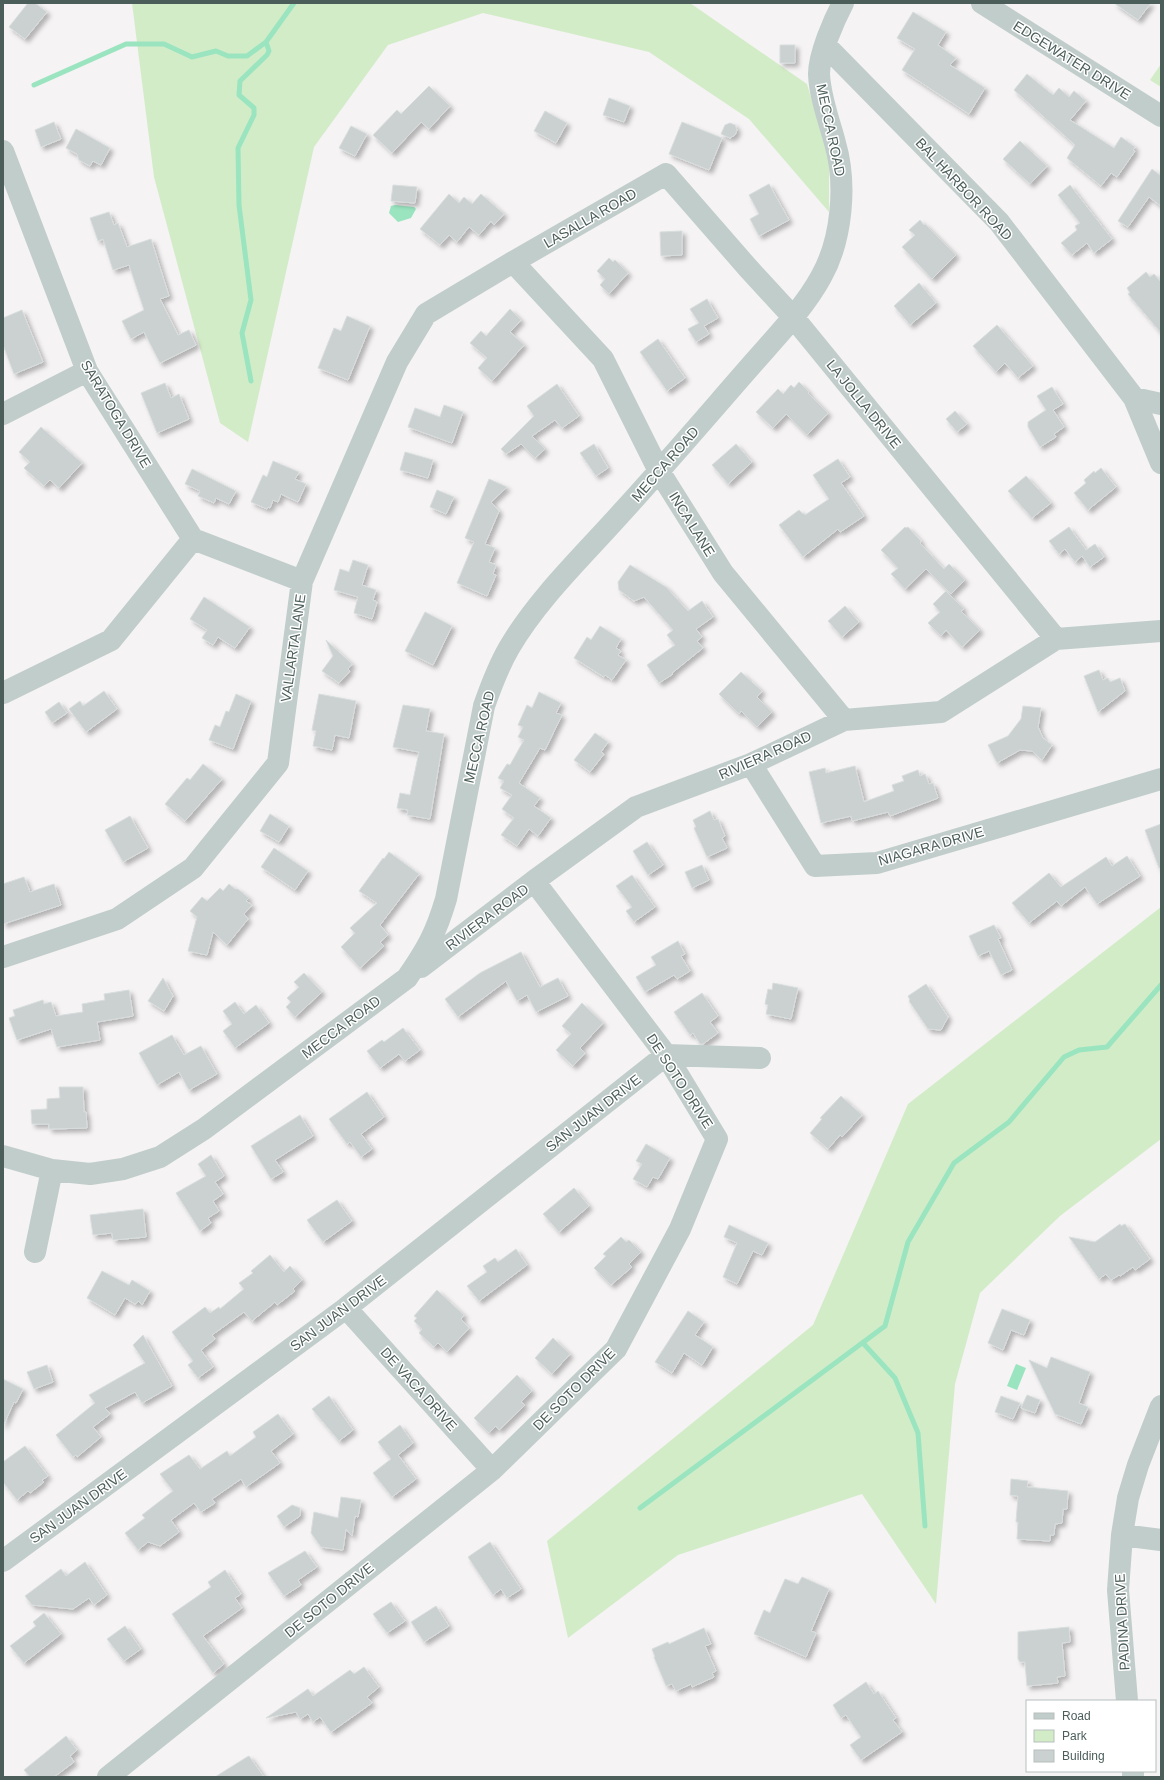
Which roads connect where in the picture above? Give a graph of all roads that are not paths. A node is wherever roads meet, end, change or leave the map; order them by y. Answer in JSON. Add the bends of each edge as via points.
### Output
{"nodes":[{"id":1,"x":843,"y":3,"type":"edge"},
{"id":2,"x":982,"y":3,"type":"edge"},
{"id":3,"x":825,"y":45,"type":"junction"},
{"id":4,"x":1161,"y":116,"type":"edge"},
{"id":5,"x":3,"y":151,"type":"edge"},
{"id":6,"x":666,"y":174,"type":"joint"},
{"id":7,"x":513,"y":262,"type":"junction"},
{"id":8,"x":793,"y":317,"type":"junction"},
{"id":9,"x":87,"y":371,"type":"junction"},
{"id":10,"x":1134,"y":398,"type":"junction"},
{"id":11,"x":1161,"y":404,"type":"edge"},
{"id":12,"x":3,"y":414,"type":"edge"},
{"id":13,"x":1161,"y":463,"type":"edge"},
{"id":14,"x":659,"y":472,"type":"junction"},
{"id":15,"x":193,"y":539,"type":"junction"},
{"id":16,"x":302,"y":581,"type":"junction"},
{"id":17,"x":1161,"y":631,"type":"edge"},
{"id":18,"x":1056,"y":639,"type":"junction"},
{"id":19,"x":3,"y":693,"type":"edge"},
{"id":20,"x":844,"y":720,"type":"junction"},
{"id":21,"x":751,"y":764,"type":"junction"},
{"id":22,"x":1161,"y":779,"type":"edge"},
{"id":23,"x":534,"y":881,"type":"junction"},
{"id":24,"x":3,"y":957,"type":"edge"},
{"id":25,"x":407,"y":978,"type":"junction"},
{"id":26,"x":666,"y":1055,"type":"junction"},
{"id":27,"x":760,"y":1058,"type":"dead end"},
{"id":28,"x":3,"y":1156,"type":"edge"},
{"id":29,"x":52,"y":1170,"type":"junction"},
{"id":30,"x":36,"y":1252,"type":"dead end"},
{"id":31,"x":346,"y":1308,"type":"junction"},
{"id":32,"x":1161,"y":1406,"type":"edge"},
{"id":33,"x":492,"y":1470,"type":"junction"},
{"id":34,"x":1122,"y":1535,"type":"junction"},
{"id":35,"x":1161,"y":1540,"type":"edge"},
{"id":36,"x":3,"y":1561,"type":"edge"},
{"id":37,"x":1127,"y":1700,"type":"edge"},
{"id":38,"x":108,"y":1777,"type":"edge"}],
"edges":[{"from":1,"to":3,"type":"street","name":"MECCA ROAD"},
{"from":2,"to":4,"type":"street","name":"EDGEWATER DRIVE"},
{"from":3,"to":8,"type":"street","name":"MECCA ROAD","via":[[819,73],[823,103],[836,146],[842,181],[839,222],[833,253],[821,278]]},
{"from":3,"to":10,"type":"street","name":"BAL HARBOR ROAD","via":[[999,222]]},
{"from":5,"to":9,"type":"street","name":"SARATOGA DRIVE"},
{"from":6,"to":7,"type":"street","name":"LASALLA ROAD"},
{"from":6,"to":8,"type":"street","name":"LA JOLLA DRIVE"},
{"from":7,"to":14,"type":"street","name":"INCA LANE","via":[[603,359]]},
{"from":7,"to":16,"type":"street","name":"VALLARTA LANE","via":[[426,314],[397,362]]},
{"from":8,"to":14,"type":"street","name":"MECCA ROAD"},
{"from":8,"to":18,"type":"street","name":"LA JOLLA DRIVE"},
{"from":9,"to":12,"type":"street"},
{"from":9,"to":15,"type":"street","name":"SARATOGA DRIVE"},
{"from":10,"to":11,"type":"street"},
{"from":10,"to":13,"type":"street"},
{"from":14,"to":20,"type":"street","name":"INCA LANE","via":[[723,573]]},
{"from":14,"to":25,"type":"street","name":"MECCA ROAD","via":[[547,595],[527,620],[494,677],[484,706],[446,899],[438,926],[426,951]]},
{"from":15,"to":16,"type":"street"},
{"from":15,"to":19,"type":"street","via":[[111,640]]},
{"from":16,"to":24,"type":"street","name":"VALLARTA LANE","via":[[278,763],[193,868],[117,919]]},
{"from":17,"to":18,"type":"street","name":"RIVIERA ROAD"},
{"from":18,"to":20,"type":"street","name":"RIVIERA ROAD","via":[[941,712]]},
{"from":20,"to":21,"type":"street","name":"RIVIERA ROAD"},
{"from":21,"to":22,"type":"street","name":"NIAGARA DRIVE","via":[[815,866],[876,863]]},
{"from":21,"to":23,"type":"street","name":"RIVIERA ROAD","via":[[636,807]]},
{"from":23,"to":25,"type":"street","name":"RIVIERA ROAD"},
{"from":23,"to":26,"type":"street","name":"DE SOTO DRIVE"},
{"from":25,"to":29,"type":"street","name":"MECCA ROAD","via":[[204,1129],[160,1157],[124,1169],[90,1174]]},
{"from":26,"to":27,"type":"street"},
{"from":26,"to":31,"type":"street","name":"SAN JUAN DRIVE"},
{"from":26,"to":33,"type":"street","name":"DE SOTO DRIVE","via":[[717,1139],[680,1229],[616,1349]]},
{"from":28,"to":29,"type":"street","name":"MECCA ROAD"},
{"from":29,"to":30,"type":"street"},
{"from":31,"to":33,"type":"street","name":"DE VACA DRIVE"},
{"from":31,"to":36,"type":"street","name":"SAN JUAN DRIVE"},
{"from":32,"to":34,"type":"street","name":"PADINA DRIVE","via":[[1128,1498]]},
{"from":33,"to":38,"type":"street","name":"DE SOTO DRIVE"},
{"from":34,"to":35,"type":"street"},
{"from":34,"to":37,"type":"street","name":"PADINA DRIVE","via":[[1118,1590]]}]}
